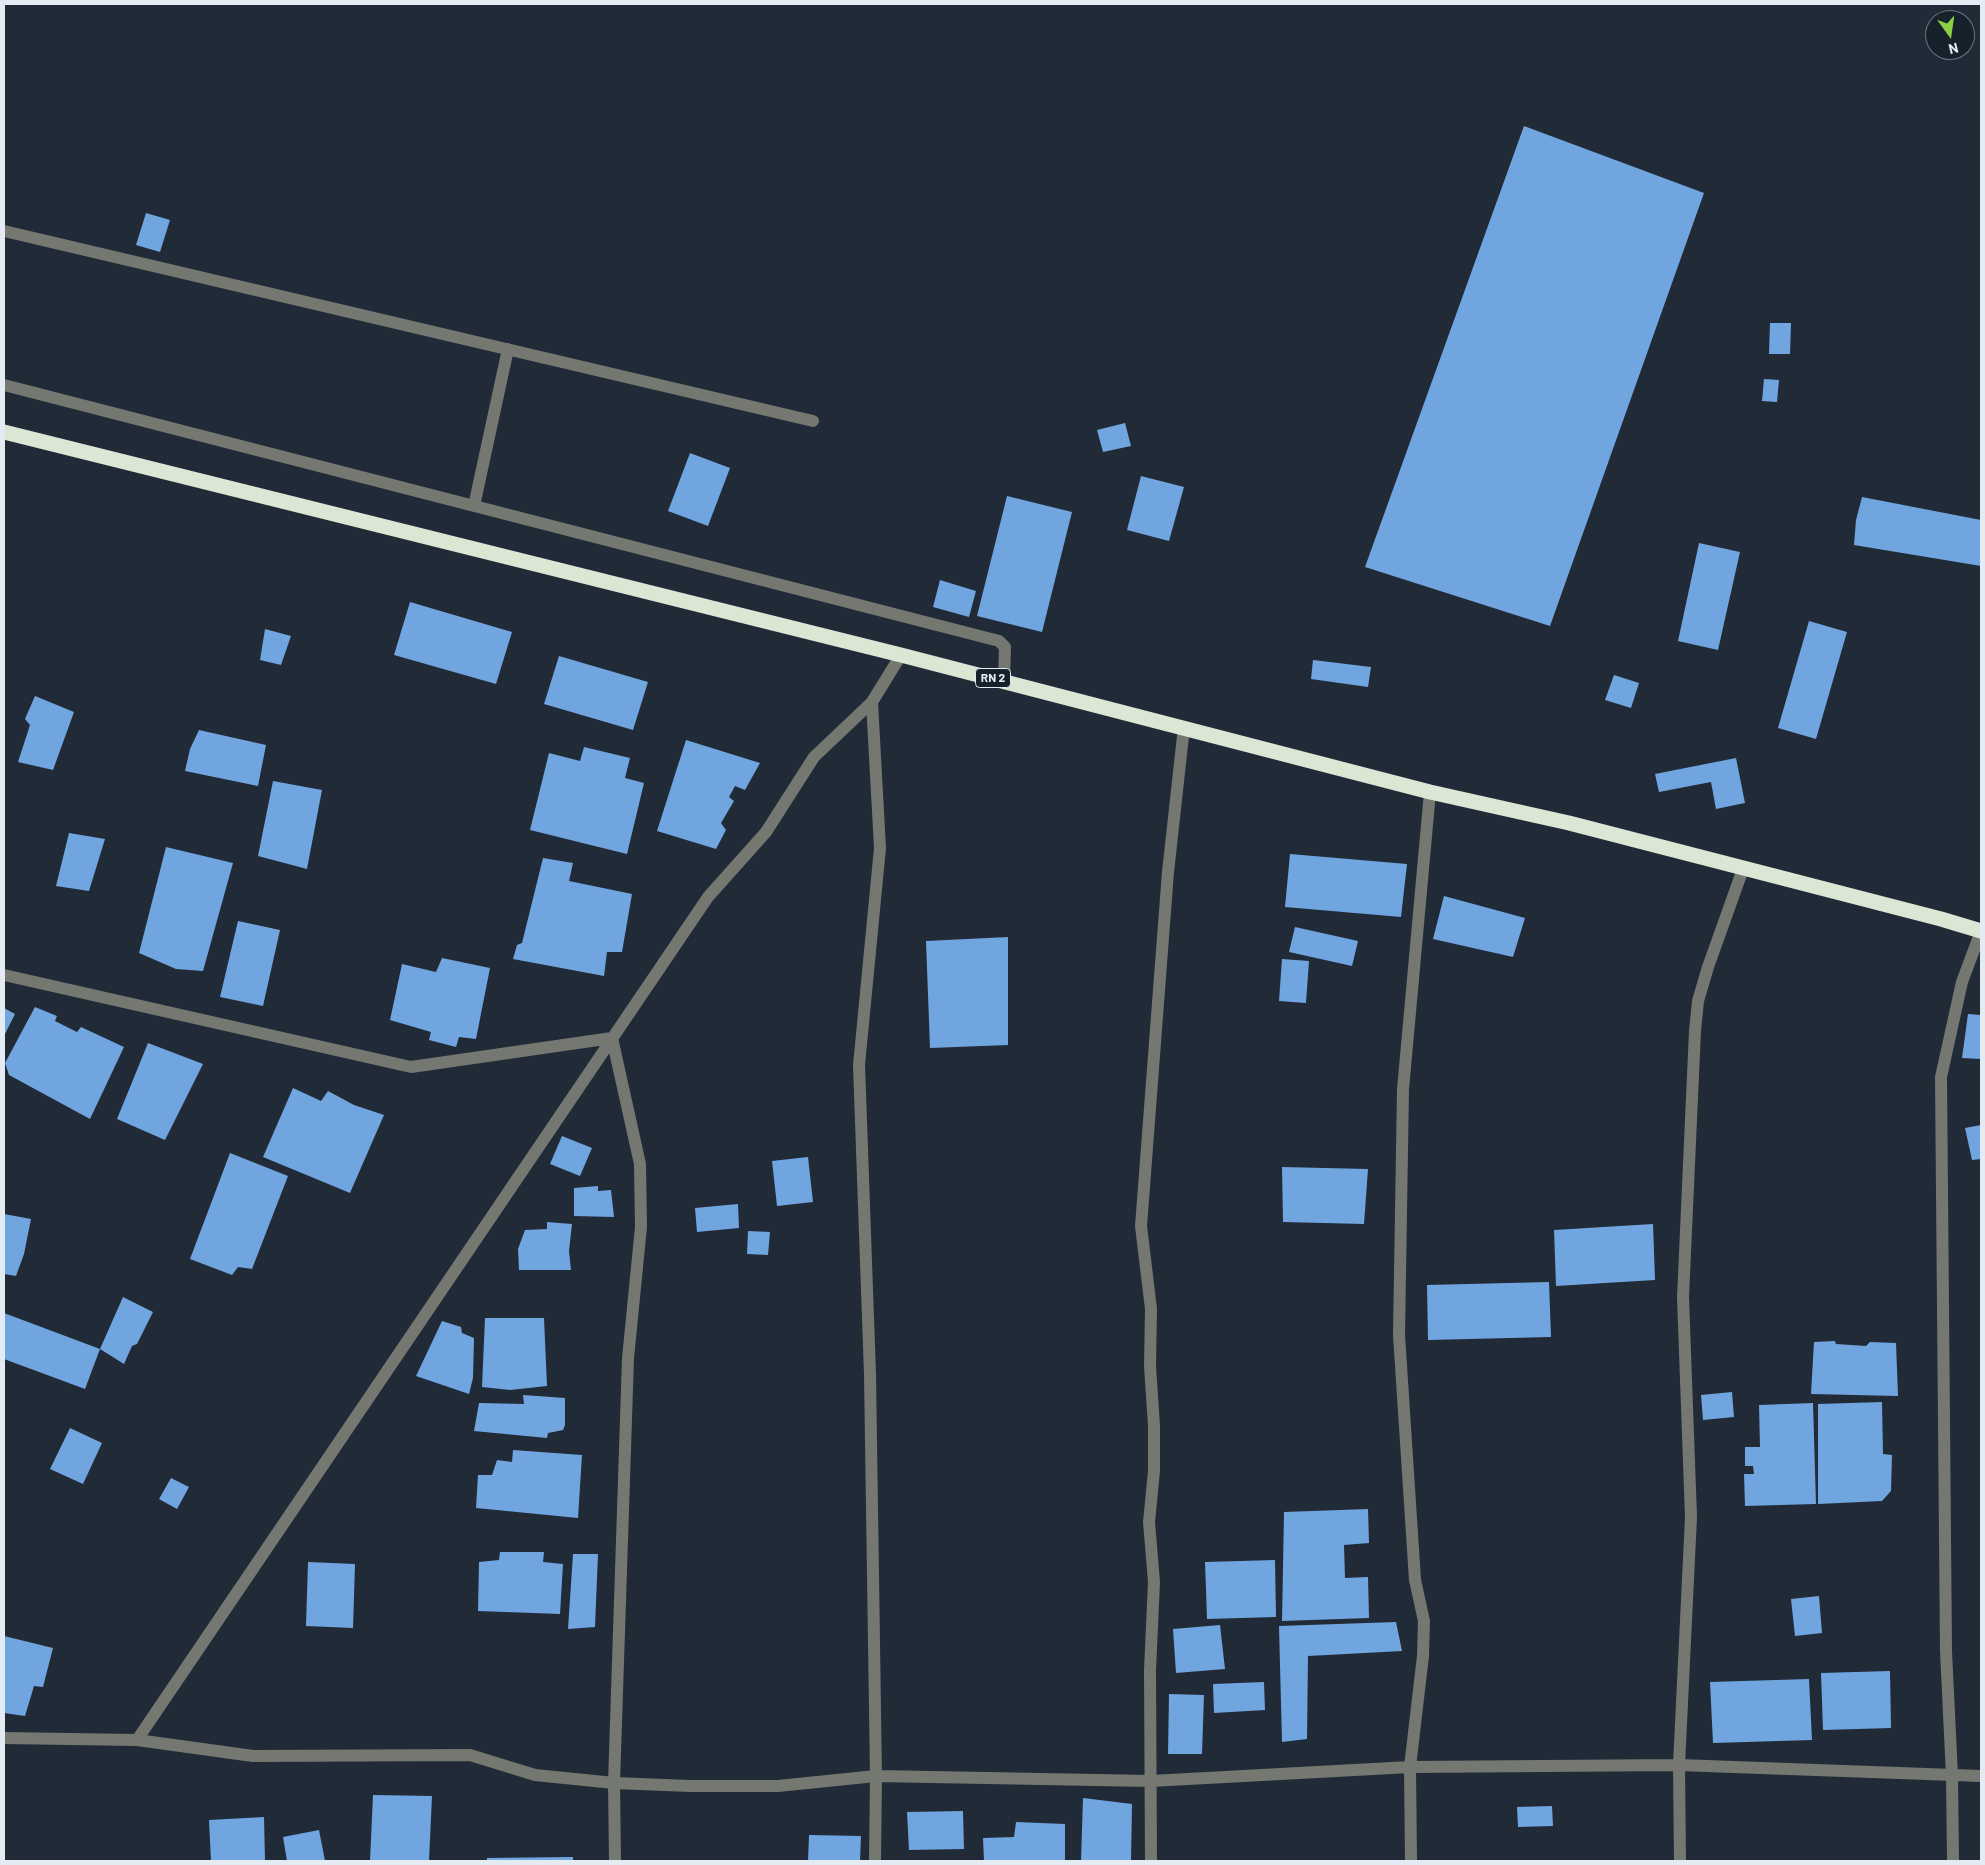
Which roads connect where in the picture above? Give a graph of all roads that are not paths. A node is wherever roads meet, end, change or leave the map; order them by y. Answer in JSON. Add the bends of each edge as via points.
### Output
{"nodes":[{"id":1,"x":4,"y":231,"type":"edge"},
{"id":2,"x":508,"y":350,"type":"junction"},
{"id":3,"x":4,"y":385,"type":"edge"},
{"id":4,"x":813,"y":421,"type":"dead end"},
{"id":5,"x":4,"y":432,"type":"edge"},
{"id":6,"x":474,"y":506,"type":"junction"},
{"id":7,"x":901,"y":655,"type":"junction"},
{"id":8,"x":1004,"y":681,"type":"junction"},
{"id":9,"x":872,"y":702,"type":"junction"},
{"id":10,"x":1184,"y":727,"type":"junction"},
{"id":11,"x":1430,"y":792,"type":"junction"},
{"id":12,"x":1743,"y":869,"type":"junction"},
{"id":13,"x":1981,"y":931,"type":"edge"},
{"id":14,"x":4,"y":975,"type":"edge"},
{"id":15,"x":612,"y":1038,"type":"junction"},
{"id":16,"x":4,"y":1738,"type":"edge"},
{"id":17,"x":137,"y":1740,"type":"junction"},
{"id":18,"x":1679,"y":1766,"type":"junction"},
{"id":19,"x":1410,"y":1767,"type":"junction"},
{"id":20,"x":876,"y":1776,"type":"junction"},
{"id":21,"x":1952,"y":1776,"type":"junction"},
{"id":22,"x":1981,"y":1776,"type":"edge"},
{"id":23,"x":1151,"y":1781,"type":"junction"},
{"id":24,"x":614,"y":1783,"type":"junction"},
{"id":25,"x":615,"y":1861,"type":"edge"},
{"id":26,"x":875,"y":1861,"type":"edge"},
{"id":27,"x":1151,"y":1861,"type":"edge"},
{"id":28,"x":1411,"y":1861,"type":"edge"},
{"id":29,"x":1680,"y":1861,"type":"edge"},
{"id":30,"x":1953,"y":1861,"type":"edge"}],
"edges":[{"from":1,"to":2,"type":"street"},
{"from":2,"to":4,"type":"street"},
{"from":2,"to":6,"type":"street"},
{"from":3,"to":6,"type":"street"},
{"from":5,"to":7,"type":"highway","number":"RN 2"},
{"from":6,"to":8,"type":"street","via":[[999,641],[1005,647]]},
{"from":7,"to":8,"type":"highway","number":"RN 2"},
{"from":7,"to":9,"type":"street"},
{"from":8,"to":10,"type":"highway","number":"RN 2"},
{"from":9,"to":15,"type":"street","via":[[814,757],[766,832],[708,896]]},
{"from":9,"to":20,"type":"street","via":[[880,848],[859,1065],[870,1374]]},
{"from":10,"to":11,"type":"highway","number":"RN 2"},
{"from":10,"to":23,"type":"street","via":[[1168,872],[1141,1226],[1151,1309],[1154,1426],[1149,1522],[1154,1582],[1150,1670]]},
{"from":11,"to":12,"type":"highway","number":"RN 2","via":[[1568,823]]},
{"from":11,"to":19,"type":"street","via":[[1403,1099],[1398,1336],[1415,1580],[1424,1621]]},
{"from":12,"to":13,"type":"highway","number":"RN 2"},
{"from":12,"to":18,"type":"street","via":[[1708,967],[1698,1001],[1695,1030],[1683,1297],[1691,1516]]},
{"from":13,"to":21,"type":"street","via":[[1962,982],[1940,1077],[1946,1651]]},
{"from":14,"to":15,"type":"street","via":[[411,1067]]},
{"from":15,"to":17,"type":"street"},
{"from":15,"to":24,"type":"street","via":[[640,1164],[641,1227],[628,1358]]},
{"from":16,"to":17,"type":"street"},
{"from":17,"to":24,"type":"street","via":[[253,1756],[470,1755],[535,1775]]},
{"from":18,"to":19,"type":"street"},
{"from":18,"to":21,"type":"street"},
{"from":18,"to":29,"type":"street"},
{"from":19,"to":23,"type":"street"},
{"from":19,"to":28,"type":"street"},
{"from":20,"to":23,"type":"street"},
{"from":20,"to":24,"type":"street","via":[[778,1786]]},
{"from":20,"to":26,"type":"street"},
{"from":21,"to":22,"type":"street"},
{"from":21,"to":30,"type":"street"},
{"from":23,"to":27,"type":"street"},
{"from":24,"to":25,"type":"street"}]}
